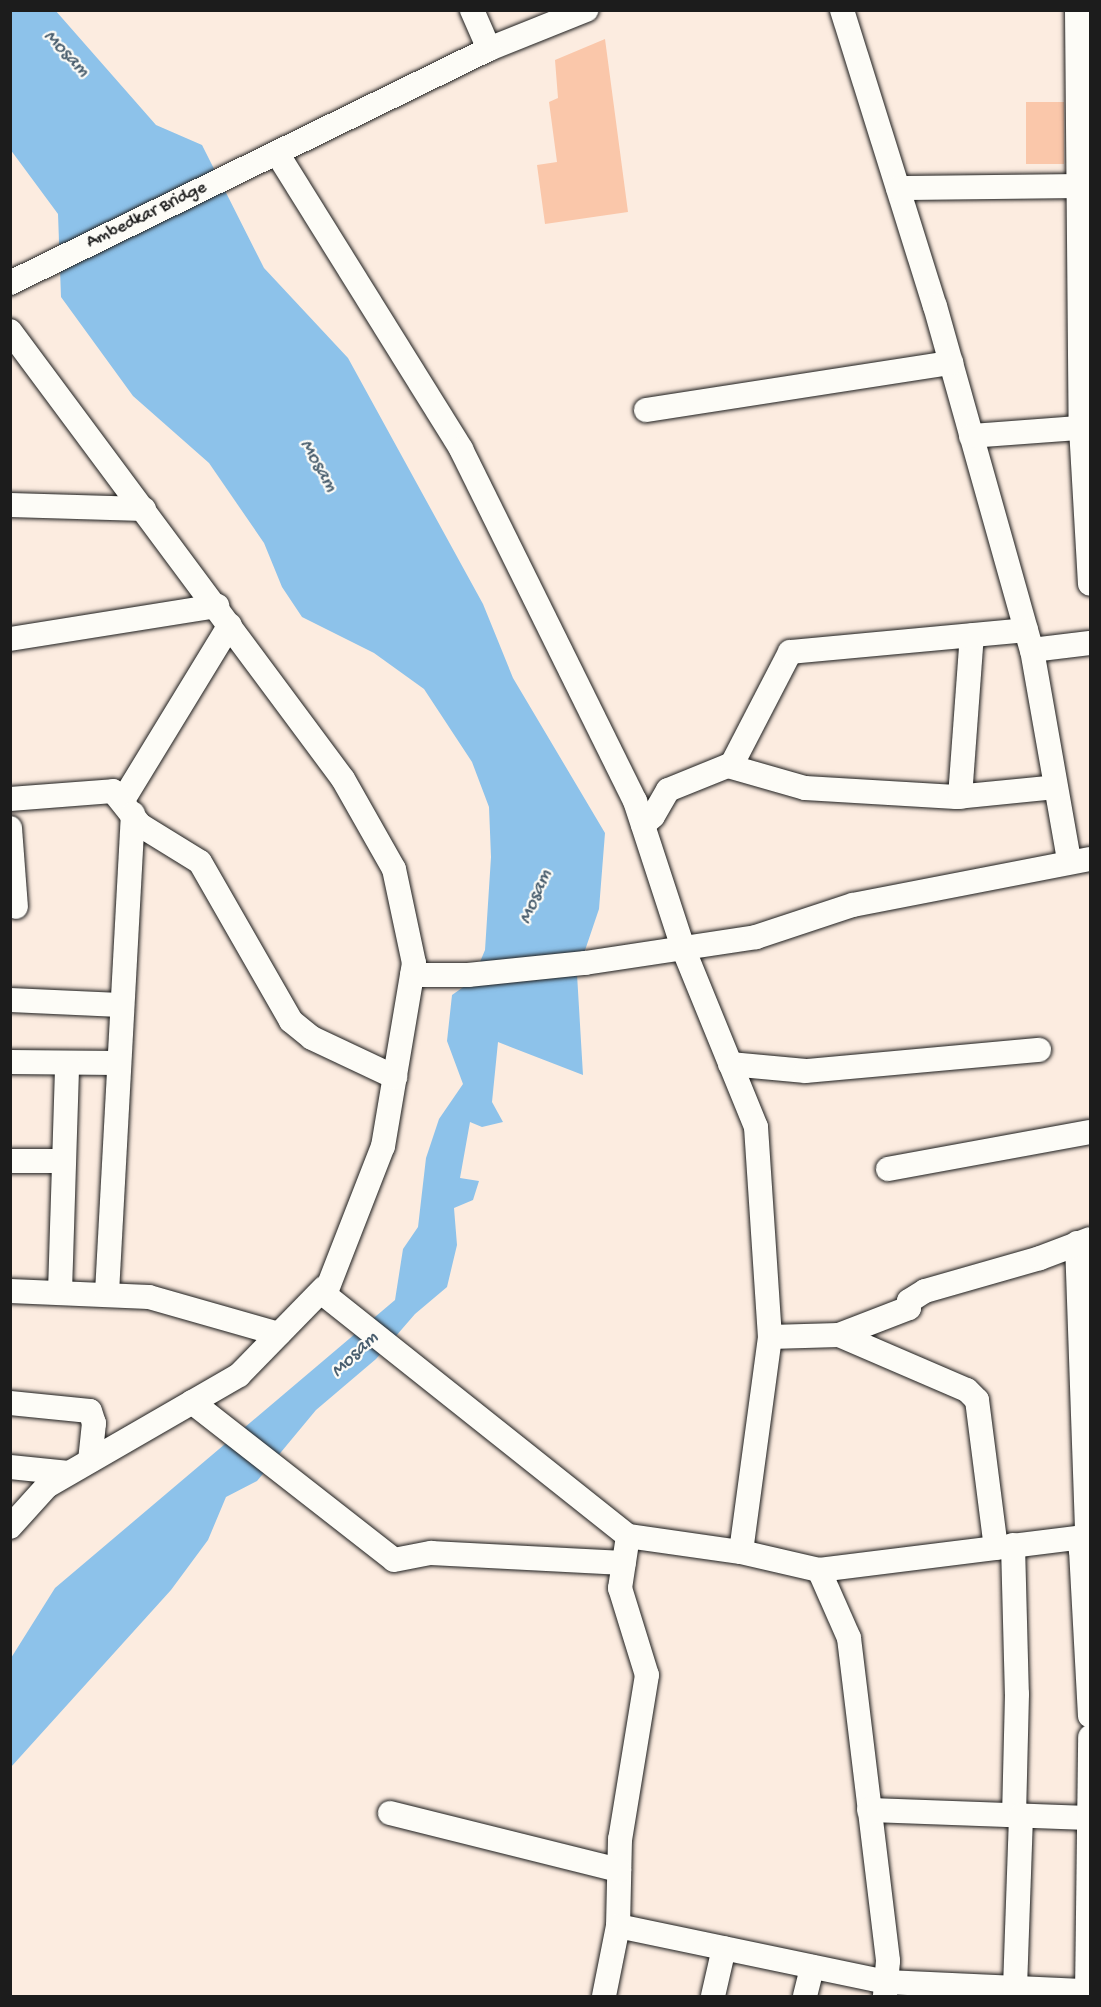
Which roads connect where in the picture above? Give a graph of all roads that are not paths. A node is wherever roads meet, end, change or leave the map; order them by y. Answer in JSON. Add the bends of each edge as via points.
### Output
{"nodes":[{"id":1,"x":472,"y":10,"type":"edge"},
{"id":2,"x":586,"y":10,"type":"edge"},
{"id":3,"x":842,"y":10,"type":"edge"},
{"id":4,"x":1077,"y":10,"type":"edge"},
{"id":5,"x":489,"y":49,"type":"junction"},
{"id":6,"x":268,"y":157,"type":"junction"},
{"id":7,"x":1086,"y":186,"type":"edge"},
{"id":8,"x":898,"y":188,"type":"junction"},
{"id":9,"x":10,"y":282,"type":"edge"},
{"id":10,"x":10,"y":331,"type":"edge"},
{"id":11,"x":951,"y":363,"type":"junction"},
{"id":12,"x":646,"y":410,"type":"dead end"},
{"id":13,"x":1086,"y":428,"type":"edge"},
{"id":14,"x":971,"y":436,"type":"junction"},
{"id":15,"x":10,"y":505,"type":"edge"},
{"id":16,"x":144,"y":509,"type":"junction"},
{"id":17,"x":1090,"y":584,"type":"edge"},
{"id":18,"x":223,"y":616,"type":"junction"},
{"id":19,"x":972,"y":635,"type":"junction"},
{"id":20,"x":10,"y":639,"type":"edge"},
{"id":21,"x":1029,"y":640,"type":"junction"},
{"id":22,"x":1090,"y":644,"type":"edge"},
{"id":23,"x":728,"y":766,"type":"junction"},
{"id":24,"x":1056,"y":787,"type":"junction"},
{"id":25,"x":960,"y":797,"type":"junction"},
{"id":26,"x":10,"y":799,"type":"edge"},
{"id":27,"x":128,"y":807,"type":"junction"},
{"id":28,"x":643,"y":825,"type":"junction"},
{"id":29,"x":10,"y":828,"type":"edge"},
{"id":30,"x":1080,"y":860,"type":"edge"},
{"id":31,"x":16,"y":907,"type":"dead end"},
{"id":32,"x":683,"y":948,"type":"junction"},
{"id":33,"x":412,"y":975,"type":"junction"},
{"id":34,"x":10,"y":1000,"type":"edge"},
{"id":35,"x":120,"y":1005,"type":"junction"},
{"id":36,"x":1039,"y":1050,"type":"dead end"},
{"id":37,"x":10,"y":1062,"type":"edge"},
{"id":38,"x":67,"y":1063,"type":"junction"},
{"id":39,"x":117,"y":1063,"type":"junction"},
{"id":40,"x":730,"y":1064,"type":"junction"},
{"id":41,"x":395,"y":1077,"type":"junction"},
{"id":42,"x":1090,"y":1132,"type":"edge"},
{"id":43,"x":10,"y":1161,"type":"edge"},
{"id":44,"x":64,"y":1161,"type":"junction"},
{"id":45,"x":888,"y":1169,"type":"dead end"},
{"id":46,"x":1084,"y":1241,"type":"edge"},
{"id":47,"x":10,"y":1291,"type":"edge"},
{"id":48,"x":60,"y":1292,"type":"junction"},
{"id":49,"x":325,"y":1292,"type":"junction"},
{"id":50,"x":107,"y":1293,"type":"junction"},
{"id":51,"x":279,"y":1334,"type":"junction"},
{"id":52,"x":839,"y":1335,"type":"junction"},
{"id":53,"x":770,"y":1337,"type":"junction"},
{"id":54,"x":192,"y":1402,"type":"junction"},
{"id":55,"x":10,"y":1403,"type":"edge"},
{"id":56,"x":90,"y":1461,"type":"junction"},
{"id":57,"x":10,"y":1467,"type":"edge"},
{"id":58,"x":69,"y":1473,"type":"junction"},
{"id":59,"x":10,"y":1527,"type":"edge"},
{"id":60,"x":1088,"y":1530,"type":"edge"},
{"id":61,"x":628,"y":1536,"type":"junction"},
{"id":62,"x":1005,"y":1547,"type":"junction"},
{"id":63,"x":741,"y":1552,"type":"junction"},
{"id":64,"x":624,"y":1563,"type":"junction"},
{"id":65,"x":819,"y":1570,"type":"junction"},
{"id":66,"x":1090,"y":1716,"type":"edge"},
{"id":67,"x":1090,"y":1737,"type":"edge"},
{"id":68,"x":869,"y":1810,"type":"junction"},
{"id":69,"x":390,"y":1813,"type":"dead end"},
{"id":70,"x":1017,"y":1815,"type":"junction"},
{"id":71,"x":1090,"y":1818,"type":"edge"},
{"id":72,"x":619,"y":1870,"type":"junction"},
{"id":73,"x":618,"y":1926,"type":"junction"},
{"id":74,"x":724,"y":1948,"type":"junction"},
{"id":75,"x":812,"y":1966,"type":"junction"},
{"id":76,"x":1015,"y":1988,"type":"junction"},
{"id":77,"x":1088,"y":1988,"type":"edge"},
{"id":78,"x":886,"y":1989,"type":"edge"},
{"id":79,"x":604,"y":1996,"type":"edge"},
{"id":80,"x":714,"y":1996,"type":"edge"},
{"id":81,"x":805,"y":1996,"type":"edge"}],
"edges":[{"from":1,"to":5,"type":"street"},
{"from":2,"to":5,"type":"street","name":"Ambedkar Bridge"},
{"from":3,"to":8,"type":"street"},
{"from":4,"to":7,"type":"street","via":[[1076,175]]},
{"from":5,"to":6,"type":"street","name":"Ambedkar Bridge"},
{"from":6,"to":9,"type":"street","name":"Ambedkar Bridge"},
{"from":6,"to":28,"type":"street","via":[[461,449]]},
{"from":7,"to":8,"type":"street"},
{"from":7,"to":13,"type":"street"},
{"from":8,"to":11,"type":"street"},
{"from":10,"to":16,"type":"street"},
{"from":11,"to":12,"type":"street"},
{"from":11,"to":14,"type":"street"},
{"from":13,"to":14,"type":"street"},
{"from":13,"to":17,"type":"street"},
{"from":14,"to":21,"type":"street"},
{"from":15,"to":16,"type":"street"},
{"from":16,"to":18,"type":"street"},
{"from":18,"to":20,"type":"street"},
{"from":18,"to":27,"type":"street"},
{"from":18,"to":33,"type":"street","via":[[344,779],[394,869],[414,963]]},
{"from":19,"to":21,"type":"street"},
{"from":19,"to":23,"type":"street","via":[[790,652]]},
{"from":19,"to":25,"type":"street"},
{"from":21,"to":22,"type":"street"},
{"from":21,"to":24,"type":"street"},
{"from":23,"to":25,"type":"street","via":[[805,788]]},
{"from":23,"to":28,"type":"street","via":[[668,790]]},
{"from":24,"to":25,"type":"street"},
{"from":24,"to":30,"type":"street"},
{"from":26,"to":27,"type":"street","via":[[113,791]]},
{"from":27,"to":35,"type":"street"},
{"from":27,"to":41,"type":"street","via":[[140,825],[200,862],[291,1021],[312,1038]]},
{"from":28,"to":32,"type":"street"},
{"from":29,"to":31,"type":"street"},
{"from":30,"to":32,"type":"street","via":[[853,905],[756,937]]},
{"from":32,"to":33,"type":"street","via":[[468,975]]},
{"from":32,"to":40,"type":"street"},
{"from":33,"to":41,"type":"street"},
{"from":34,"to":35,"type":"street"},
{"from":35,"to":39,"type":"street"},
{"from":36,"to":40,"type":"street","via":[[806,1071]]},
{"from":37,"to":38,"type":"street"},
{"from":38,"to":39,"type":"street"},
{"from":38,"to":44,"type":"street"},
{"from":39,"to":50,"type":"street"},
{"from":40,"to":53,"type":"street","via":[[756,1127]]},
{"from":41,"to":49,"type":"street","via":[[383,1146]]},
{"from":42,"to":45,"type":"street"},
{"from":43,"to":44,"type":"street"},
{"from":44,"to":48,"type":"street"},
{"from":46,"to":52,"type":"street","via":[[1040,1258],[925,1291],[909,1300],[909,1308]]},
{"from":46,"to":60,"type":"street"},
{"from":47,"to":48,"type":"street"},
{"from":48,"to":50,"type":"street"},
{"from":49,"to":51,"type":"street"},
{"from":49,"to":61,"type":"street","via":[[469,1413]]},
{"from":50,"to":51,"type":"street","via":[[149,1297]]},
{"from":51,"to":54,"type":"street","via":[[239,1375]]},
{"from":52,"to":53,"type":"street"},
{"from":52,"to":62,"type":"street","via":[[967,1390],[977,1400]]},
{"from":53,"to":63,"type":"street"},
{"from":54,"to":56,"type":"street"},
{"from":54,"to":64,"type":"street","via":[[391,1558],[400,1561],[431,1553]]},
{"from":55,"to":56,"type":"street","via":[[90,1411],[94,1423]]},
{"from":56,"to":58,"type":"street"},
{"from":57,"to":58,"type":"street"},
{"from":58,"to":59,"type":"street","via":[[47,1486]]},
{"from":60,"to":62,"type":"street"},
{"from":60,"to":66,"type":"street","via":[[1081,1550]]},
{"from":61,"to":63,"type":"street"},
{"from":61,"to":64,"type":"street"},
{"from":62,"to":65,"type":"street"},
{"from":62,"to":70,"type":"street","via":[[1017,1694]]},
{"from":63,"to":65,"type":"street"},
{"from":64,"to":72,"type":"street","via":[[620,1588],[647,1675],[620,1839]]},
{"from":65,"to":68,"type":"street","via":[[849,1638]]},
{"from":67,"to":71,"type":"street"},
{"from":68,"to":70,"type":"street"},
{"from":68,"to":78,"type":"street","via":[[888,1961]]},
{"from":69,"to":72,"type":"street"},
{"from":70,"to":71,"type":"street"},
{"from":70,"to":76,"type":"street"},
{"from":71,"to":77,"type":"street"},
{"from":72,"to":73,"type":"street"},
{"from":73,"to":74,"type":"street"},
{"from":73,"to":79,"type":"street"},
{"from":74,"to":75,"type":"street"},
{"from":74,"to":80,"type":"street"},
{"from":75,"to":78,"type":"street"},
{"from":75,"to":81,"type":"street"},
{"from":76,"to":77,"type":"street"},
{"from":76,"to":78,"type":"street"}]}
